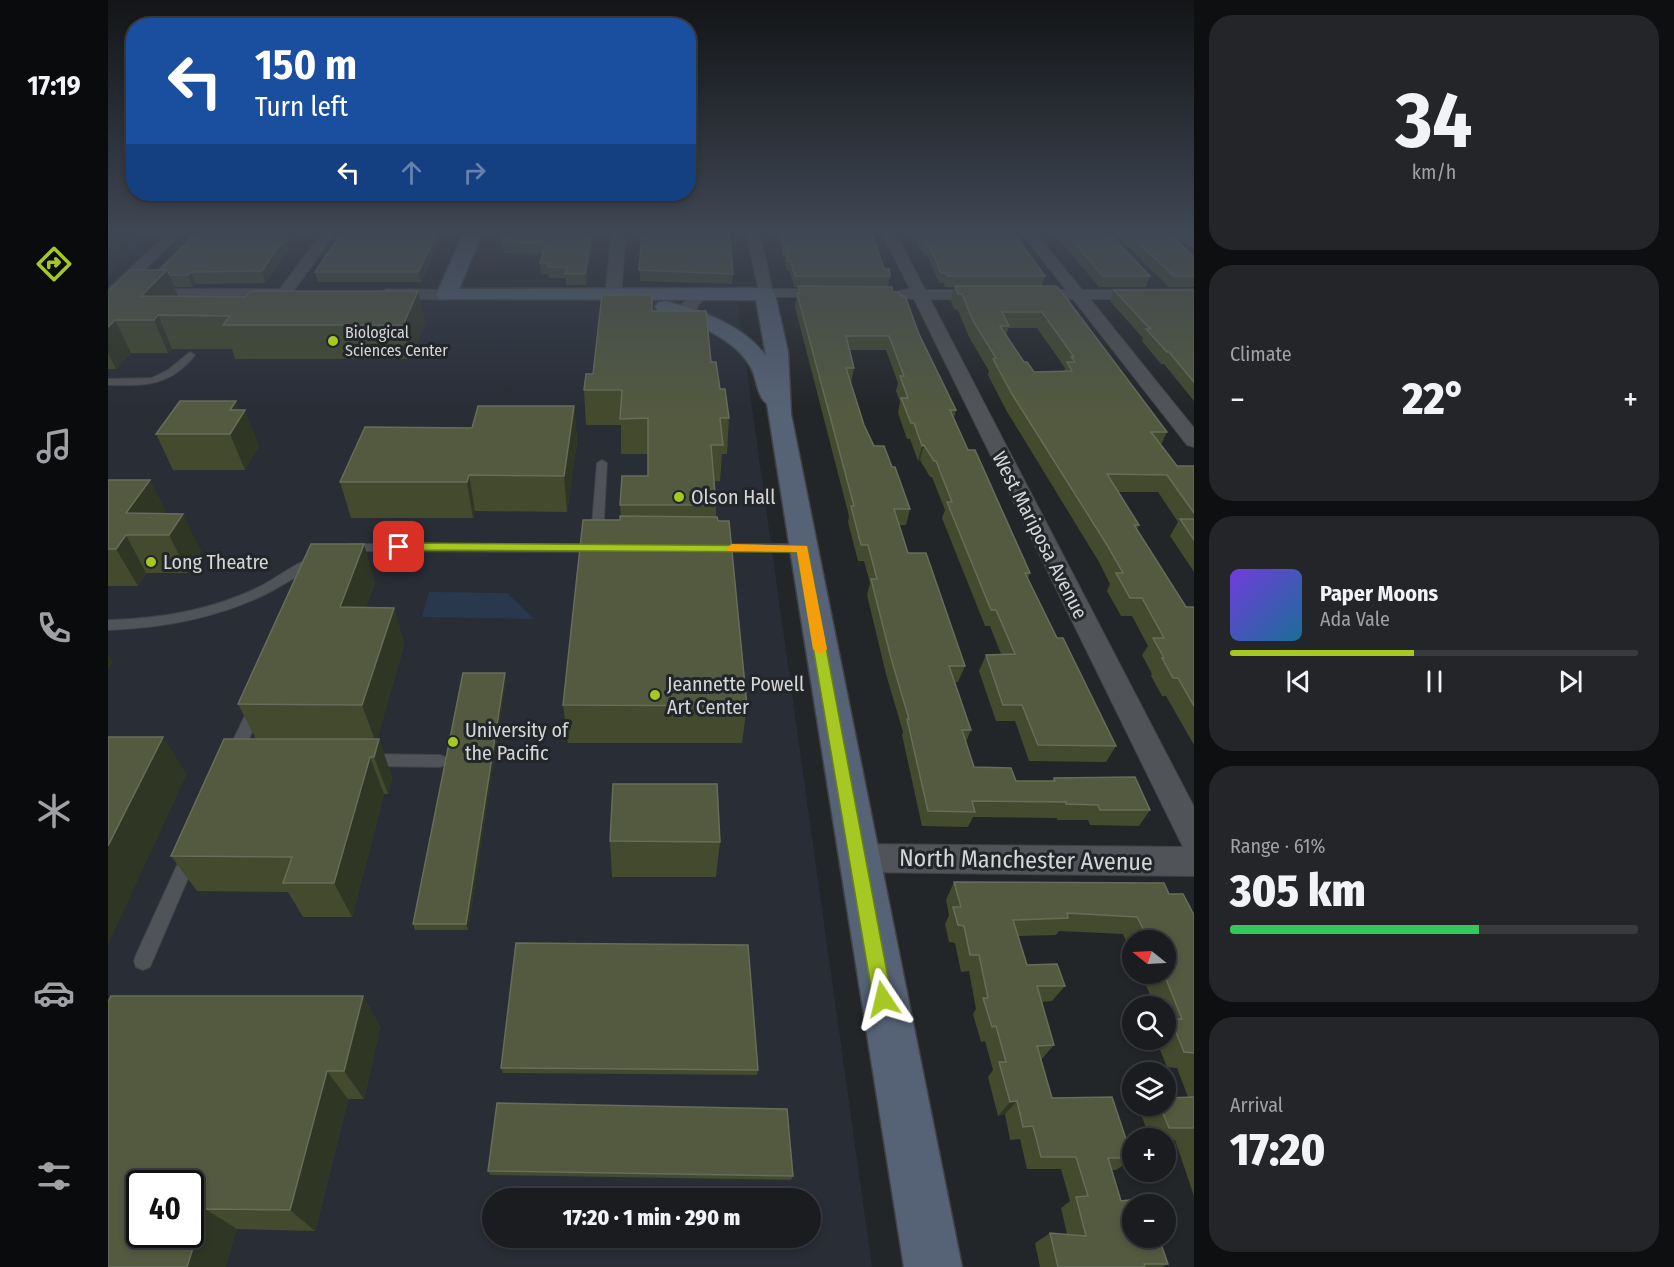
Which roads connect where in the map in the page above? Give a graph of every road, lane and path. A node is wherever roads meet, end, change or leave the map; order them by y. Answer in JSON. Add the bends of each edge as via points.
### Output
{"nodes":[{"id":1,"x":288,"y":290,"type":"edge"},
{"id":2,"x":448,"y":290,"type":"edge"},
{"id":3,"x":506,"y":290,"type":"edge"},
{"id":4,"x":613,"y":290,"type":"edge"},
{"id":5,"x":764,"y":290,"type":"edge"},
{"id":6,"x":917,"y":290,"type":"edge"},
{"id":7,"x":1072,"y":290,"type":"edge"},
{"id":8,"x":1143,"y":290,"type":"edge"},
{"id":9,"x":1166,"y":290,"type":"edge"},
{"id":10,"x":285,"y":294,"type":"junction"},
{"id":11,"x":308,"y":294,"type":"edge"},
{"id":12,"x":368,"y":294,"type":"edge"},
{"id":13,"x":765,"y":294,"type":"junction"},
{"id":14,"x":848,"y":294,"type":"edge"},
{"id":15,"x":883,"y":294,"type":"edge"},
{"id":16,"x":919,"y":294,"type":"junction"},
{"id":17,"x":1194,"y":294,"type":"edge"},
{"id":18,"x":110,"y":295,"type":"edge"},
{"id":19,"x":446,"y":295,"type":"junction"},
{"id":20,"x":541,"y":295,"type":"junction"},
{"id":21,"x":613,"y":295,"type":"junction"},
{"id":22,"x":700,"y":295,"type":"junction"},
{"id":23,"x":1076,"y":295,"type":"junction"},
{"id":24,"x":690,"y":314,"type":"junction"},
{"id":25,"x":190,"y":355,"type":"dead end"},
{"id":26,"x":108,"y":382,"type":"edge"},
{"id":27,"x":779,"y":414,"type":"junction"},
{"id":28,"x":1194,"y":441,"type":"edge"},
{"id":29,"x":602,"y":463,"type":"dead end"},
{"id":30,"x":699,"y":548,"type":"edge"},
{"id":31,"x":803,"y":548,"type":"junction"},
{"id":32,"x":339,"y":549,"type":"edge"},
{"id":33,"x":323,"y":556,"type":"edge"},
{"id":34,"x":108,"y":625,"type":"edge"},
{"id":35,"x":261,"y":695,"type":"edge"},
{"id":36,"x":360,"y":760,"type":"edge"},
{"id":37,"x":440,"y":761,"type":"dead end"},
{"id":38,"x":235,"y":762,"type":"edge"},
{"id":39,"x":1194,"y":838,"type":"edge"},
{"id":40,"x":195,"y":844,"type":"edge"},
{"id":41,"x":857,"y":858,"type":"junction"},
{"id":42,"x":1194,"y":862,"type":"edge"},
{"id":43,"x":143,"y":961,"type":"dead end"},
{"id":44,"x":933,"y":1267,"type":"edge"}],
"edges":[{"from":1,"to":10,"type":"street"},
{"from":2,"to":19,"type":"street"},
{"from":3,"to":20,"type":"street"},
{"from":4,"to":21,"type":"street"},
{"from":5,"to":13,"type":"street"},
{"from":6,"to":16,"type":"street","name":"West Mariposa Avenue"},
{"from":7,"to":23,"type":"street"},
{"from":8,"to":23,"type":"street"},
{"from":9,"to":17,"type":"street"},
{"from":10,"to":11,"type":"street"},
{"from":10,"to":18,"type":"street"},
{"from":12,"to":19,"type":"street"},
{"from":13,"to":14,"type":"street"},
{"from":13,"to":22,"type":"street"},
{"from":13,"to":27,"type":"street","via":[[777,352]]},
{"from":15,"to":16,"type":"street"},
{"from":16,"to":23,"type":"street"},
{"from":16,"to":39,"type":"street","name":"West Mariposa Avenue"},
{"from":19,"to":20,"type":"street"},
{"from":20,"to":21,"type":"street"},
{"from":21,"to":22,"type":"street"},
{"from":21,"to":24,"type":"street"},
{"from":22,"to":24,"type":"street","via":[[690,304]]},
{"from":23,"to":28,"type":"street"},
{"from":24,"to":27,"type":"street","via":[[750,351],[762,366]]},
{"from":25,"to":26,"type":"lane","via":[[160,379]]},
{"from":27,"to":31,"type":"street"},
{"from":29,"to":32,"type":"lane","via":[[602,548]]},
{"from":30,"to":31,"type":"lane"},
{"from":31,"to":41,"type":"street"},
{"from":33,"to":34,"type":"lane","via":[[305,572],[213,608],[150,622]]},
{"from":35,"to":38,"type":"lane"},
{"from":36,"to":37,"type":"lane"},
{"from":40,"to":43,"type":"lane"},
{"from":41,"to":42,"type":"street","name":"North Manchester Avenue"},
{"from":41,"to":44,"type":"street"}]}
